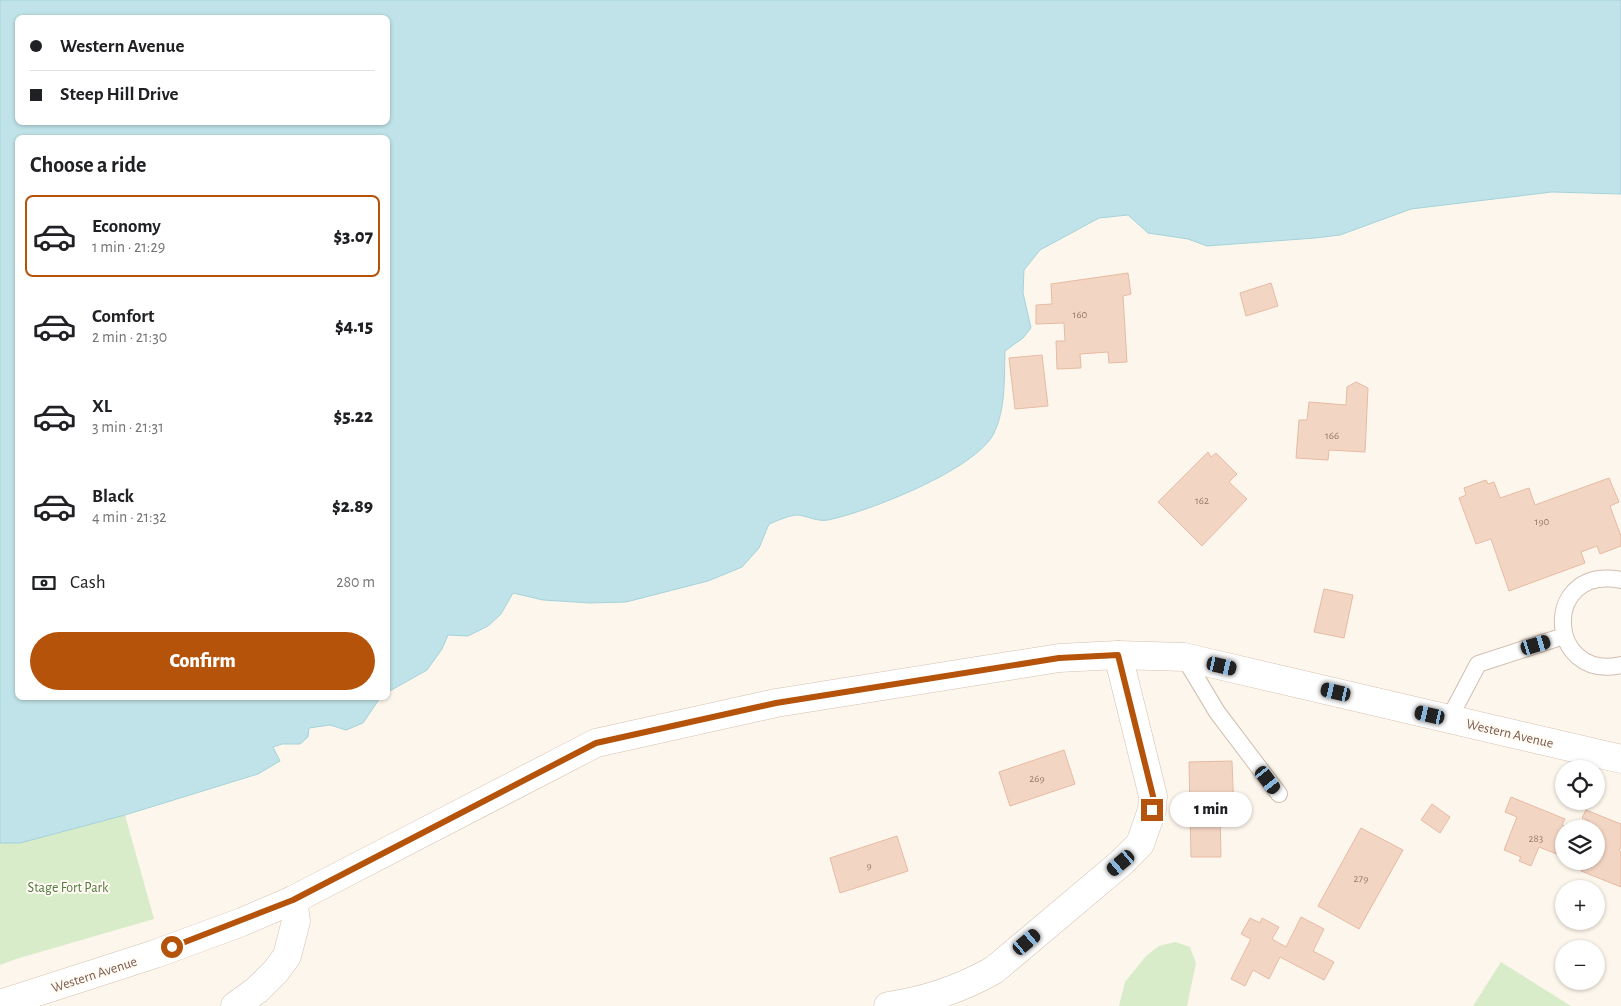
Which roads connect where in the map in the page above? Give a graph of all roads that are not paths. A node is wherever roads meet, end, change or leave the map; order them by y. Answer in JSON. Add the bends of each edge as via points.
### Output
{"nodes":[{"id":1,"x":1621,"y":580,"type":"edge"},
{"id":2,"x":1564,"y":636,"type":"junction"},
{"id":3,"x":1118,"y":655,"type":"junction"},
{"id":4,"x":1184,"y":657,"type":"junction"},
{"id":5,"x":1621,"y":665,"type":"edge"},
{"id":6,"x":1450,"y":719,"type":"junction"},
{"id":7,"x":1621,"y":759,"type":"edge"},
{"id":8,"x":1279,"y":794,"type":"dead end"},
{"id":9,"x":293,"y":900,"type":"junction"},
{"id":10,"x":0,"y":1004,"type":"edge"},
{"id":11,"x":235,"y":1006,"type":"edge"},
{"id":12,"x":888,"y":1006,"type":"edge"}],
"edges":[{"from":1,"to":2,"type":"lane","via":[[1607,577],[1580,586],[1564,608]]},
{"from":2,"to":5,"type":"lane","via":[[1571,649],[1594,666],[1610,668]]},
{"from":2,"to":6,"type":"lane","via":[[1478,664]]},
{"from":3,"to":4,"type":"main road","name":"Western Avenue"},
{"from":3,"to":9,"type":"main road","name":"Western Avenue","via":[[1059,658],[785,701],[596,743]]},
{"from":3,"to":12,"type":"main road","via":[[1153,796],[1152,810],[1140,844],[994,970],[970,983]]},
{"from":4,"to":6,"type":"main road","name":"Western Avenue"},
{"from":4,"to":8,"type":"lane","via":[[1217,712]]},
{"from":6,"to":7,"type":"main road","name":"Western Avenue"},
{"from":9,"to":10,"type":"main road","name":"Western Avenue","via":[[154,954]]},
{"from":9,"to":11,"type":"main road","via":[[296,921],[287,956],[257,990]]}]}
